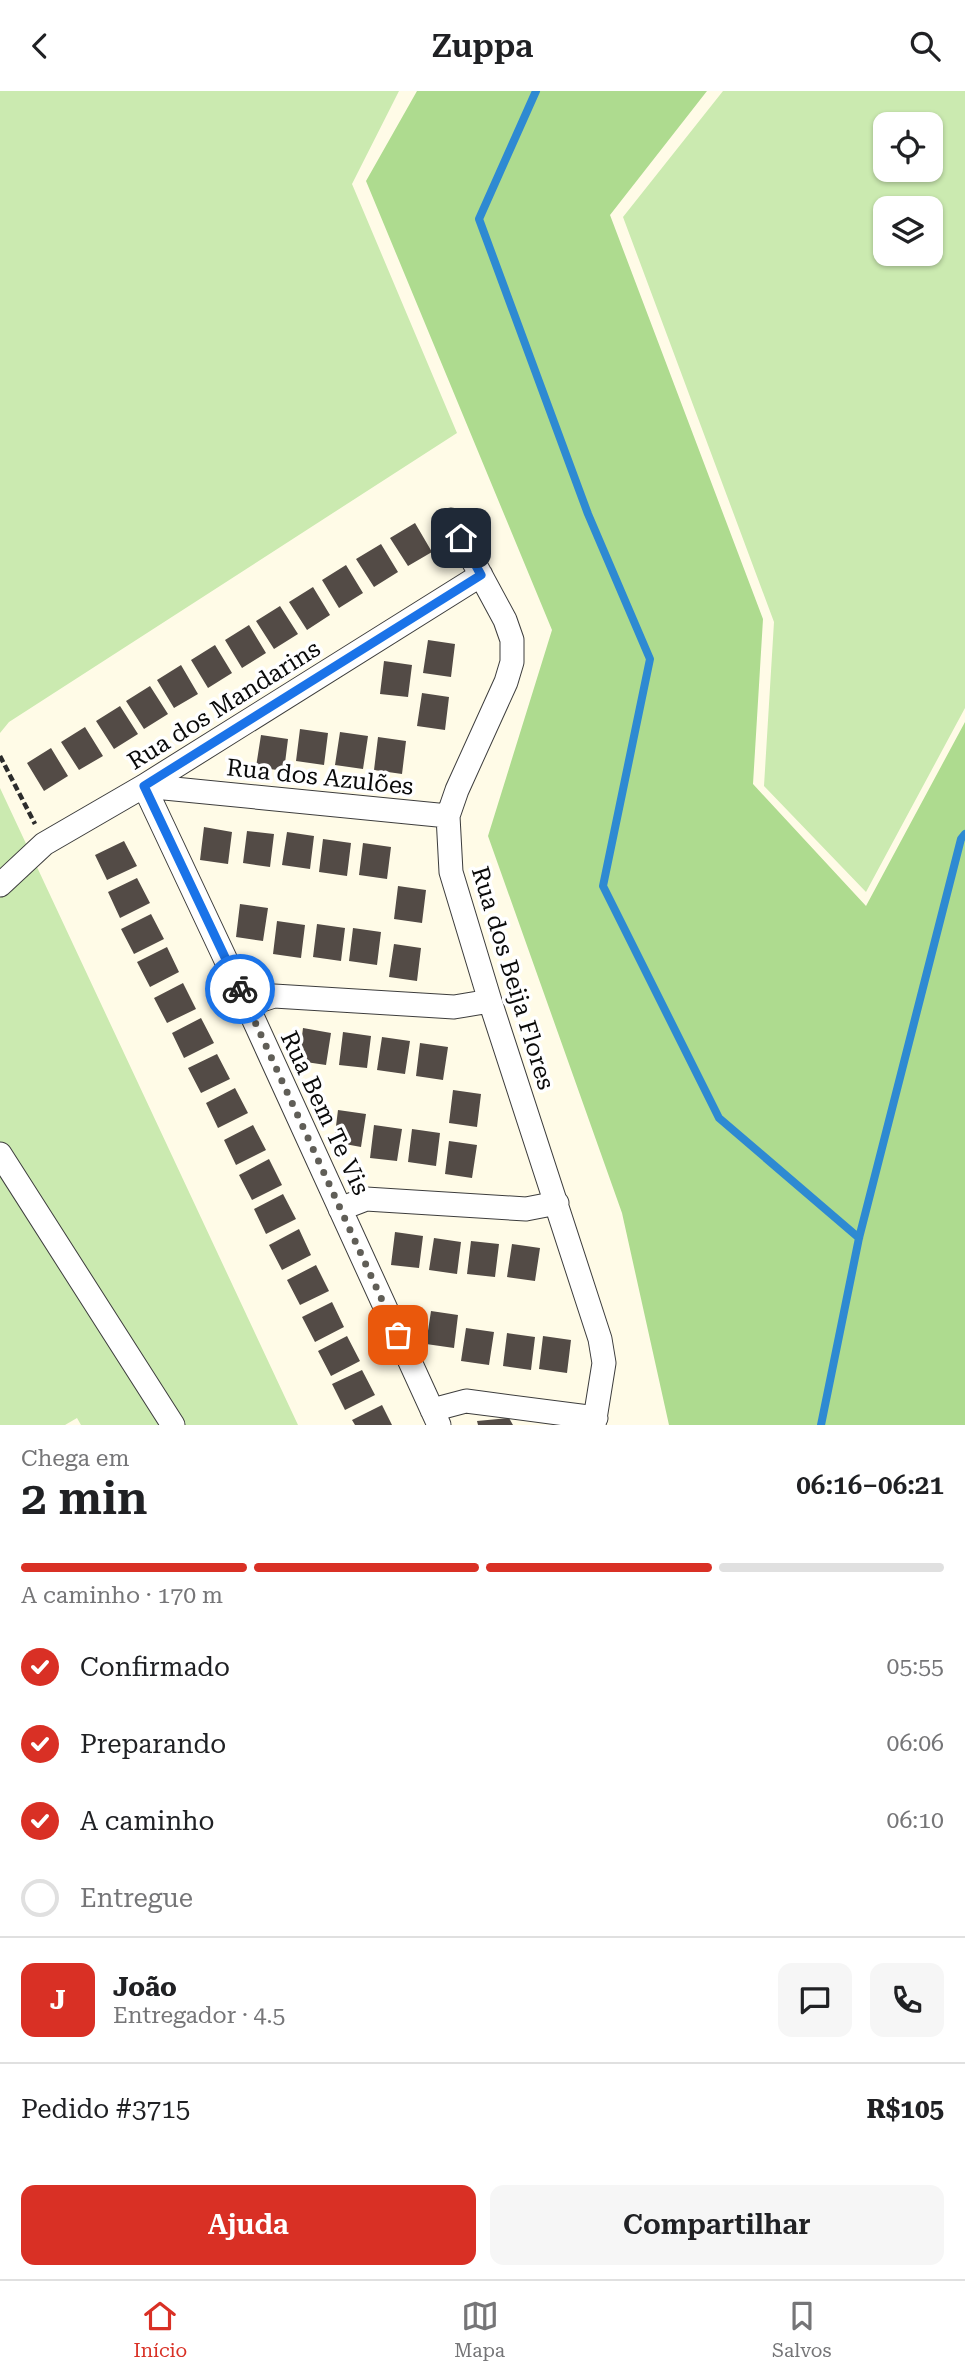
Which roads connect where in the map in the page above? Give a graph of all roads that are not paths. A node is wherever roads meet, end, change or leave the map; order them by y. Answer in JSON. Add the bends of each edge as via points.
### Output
{"nodes":[{"id":1,"x":452,"y":520,"type":"dead end"},
{"id":2,"x":481,"y":575,"type":"junction"},
{"id":3,"x":144,"y":786,"type":"junction"},
{"id":4,"x":448,"y":816,"type":"junction"},
{"id":5,"x":0,"y":884,"type":"edge"},
{"id":6,"x":489,"y":1001,"type":"junction"},
{"id":7,"x":247,"y":1005,"type":"junction"},
{"id":8,"x":0,"y":1154,"type":"edge"},
{"id":9,"x":557,"y":1203,"type":"junction"},
{"id":10,"x":340,"y":1209,"type":"junction"},
{"id":11,"x":436,"y":1418,"type":"edge"},
{"id":12,"x":595,"y":1422,"type":"edge"},
{"id":13,"x":173,"y":1425,"type":"edge"}],
"edges":[{"from":1,"to":2,"type":"street","name":"Rua dos Beija Flores"},
{"from":2,"to":3,"type":"street","name":"Rua dos Mandarins"},
{"from":2,"to":4,"type":"street","name":"Rua dos Beija Flores","via":[[505,620],[512,662]]},
{"from":3,"to":4,"type":"street","name":"Rua dos Azulões"},
{"from":3,"to":5,"type":"street","name":"Rua dos Mandarins","via":[[44,844]]},
{"from":3,"to":7,"type":"street","name":"Rua Bem Te Vis"},
{"from":4,"to":6,"type":"street","name":"Rua dos Beija Flores","via":[[451,872]]},
{"from":6,"to":7,"type":"street","via":[[454,1007],[274,996]]},
{"from":6,"to":9,"type":"street","name":"Rua dos Beija Flores"},
{"from":7,"to":10,"type":"street","name":"Rua Bem Te Vis"},
{"from":8,"to":13,"type":"street"},
{"from":9,"to":10,"type":"street","via":[[526,1209],[366,1199]]},
{"from":9,"to":12,"type":"street","name":"Rua dos Beija Flores","via":[[600,1339],[604,1363]]},
{"from":10,"to":11,"type":"street","name":"Rua Bem Te Vis"},
{"from":11,"to":12,"type":"street","via":[[466,1401]]}]}
